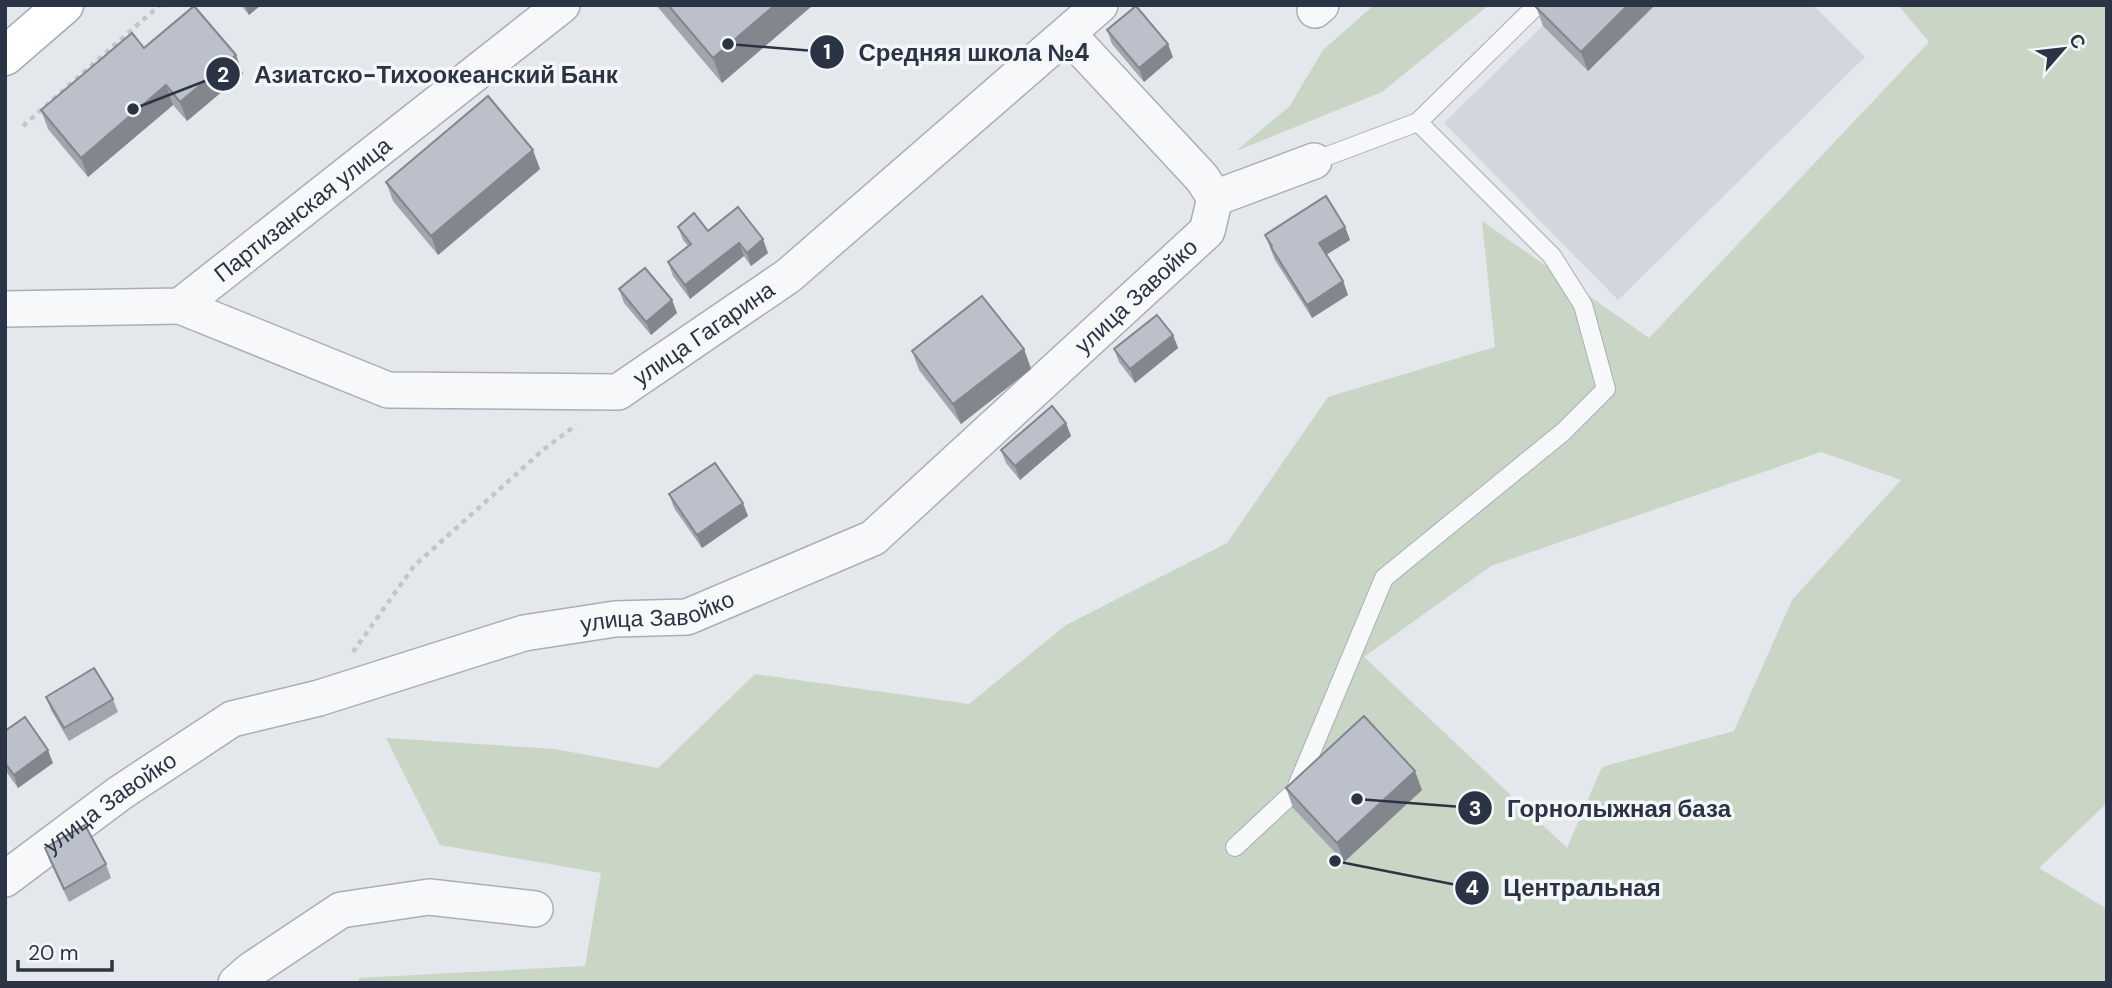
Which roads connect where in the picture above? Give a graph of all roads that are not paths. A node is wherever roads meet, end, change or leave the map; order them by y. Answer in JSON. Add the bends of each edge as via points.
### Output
{"nodes":[{"id":1,"x":64,"y":5,"type":"edge"},
{"id":2,"x":562,"y":5,"type":"edge"},
{"id":3,"x":1100,"y":5,"type":"edge"},
{"id":4,"x":1537,"y":5,"type":"edge"},
{"id":5,"x":1068,"y":34,"type":"junction"},
{"id":6,"x":5,"y":56,"type":"edge"},
{"id":7,"x":1418,"y":122,"type":"junction"},
{"id":8,"x":1314,"y":161,"type":"joint"},
{"id":9,"x":1215,"y":198,"type":"junction"},
{"id":10,"x":180,"y":306,"type":"junction"},
{"id":11,"x":5,"y":309,"type":"edge"},
{"id":12,"x":1235,"y":847,"type":"dead end"},
{"id":13,"x":5,"y":879,"type":"edge"},
{"id":14,"x":536,"y":909,"type":"dead end"},
{"id":15,"x":236,"y":983,"type":"edge"}],
"edges":[{"from":1,"to":6,"type":"main road"},
{"from":2,"to":10,"type":"street","name":"Партизанская улица"},
{"from":3,"to":5,"type":"street","name":"улица Гагарина"},
{"from":4,"to":7,"type":"lane"},
{"from":5,"to":9,"type":"street","via":[[1202,178]]},
{"from":5,"to":10,"type":"street","name":"улица Гагарина","via":[[788,276],[618,392],[388,390]]},
{"from":7,"to":8,"type":"lane"},
{"from":7,"to":12,"type":"lane","via":[[1552,256],[1583,305],[1606,389],[1563,432],[1384,578],[1295,790]]},
{"from":8,"to":9,"type":"street"},
{"from":9,"to":13,"type":"street","name":"улица Завойко","via":[[1207,231],[873,538],[687,617],[615,619],[524,633],[319,698],[232,719],[120,793]]},
{"from":10,"to":11,"type":"street"},
{"from":14,"to":15,"type":"street","via":[[429,897],[341,910]]}]}
